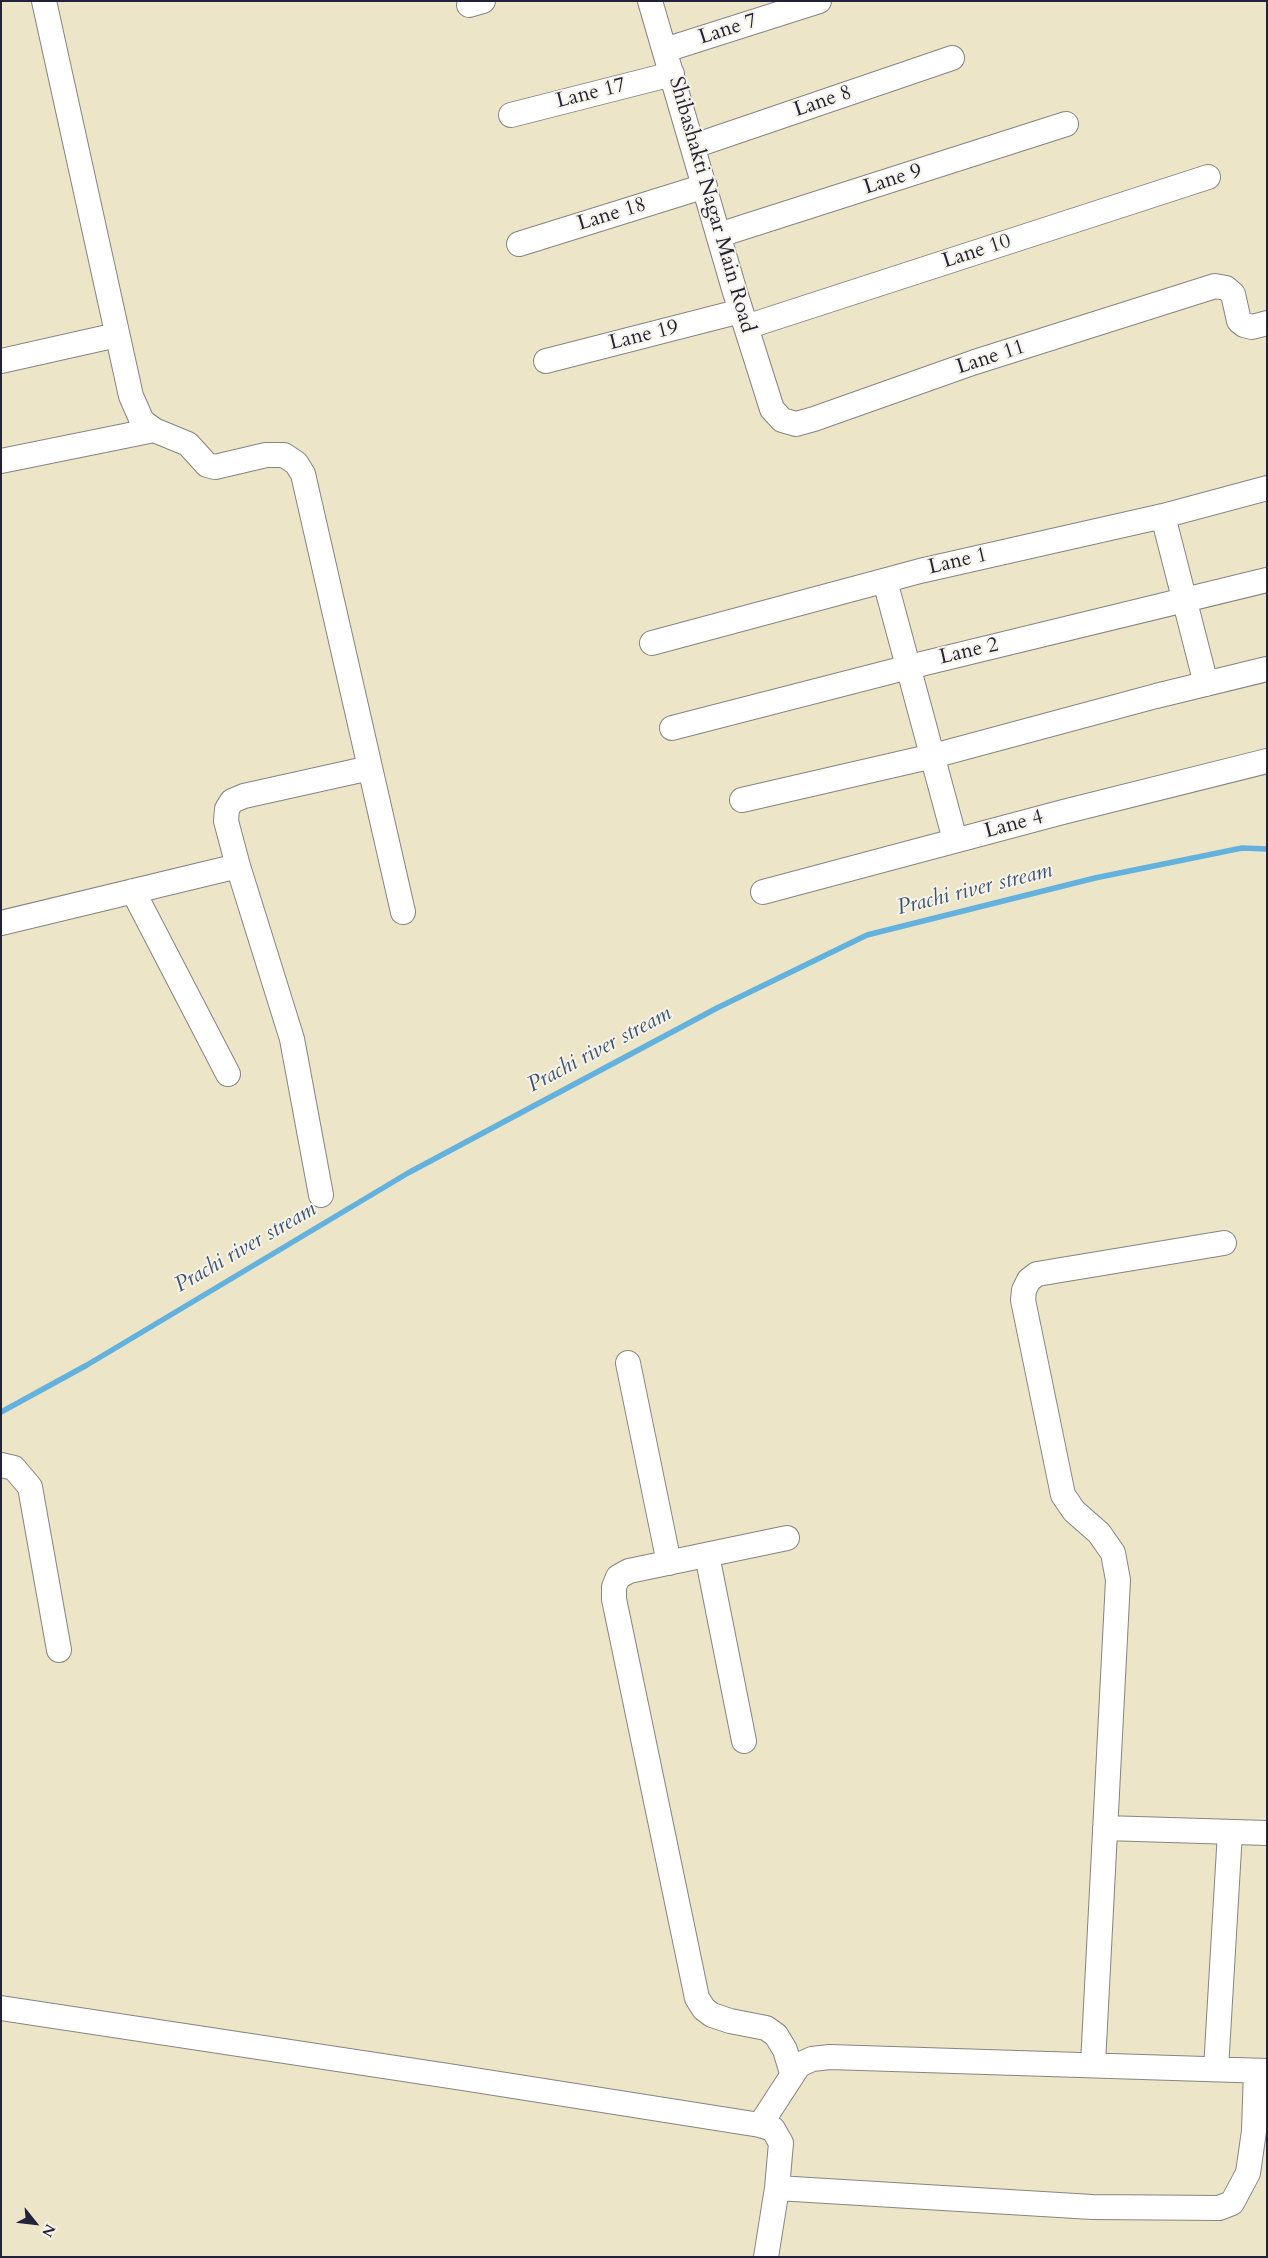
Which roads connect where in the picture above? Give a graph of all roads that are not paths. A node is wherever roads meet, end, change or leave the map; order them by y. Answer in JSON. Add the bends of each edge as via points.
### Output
{"nodes":[{"id":1,"x":44,"y":1,"type":"edge"},
{"id":2,"x":650,"y":1,"type":"edge"},
{"id":3,"x":819,"y":1,"type":"edge"},
{"id":4,"x":665,"y":50,"type":"junction"},
{"id":5,"x":952,"y":58,"type":"dead end"},
{"id":6,"x":672,"y":74,"type":"junction"},
{"id":7,"x":511,"y":115,"type":"dead end"},
{"id":8,"x":1066,"y":124,"type":"dead end"},
{"id":9,"x":694,"y":146,"type":"junction"},
{"id":10,"x":1208,"y":177,"type":"dead end"},
{"id":11,"x":705,"y":186,"type":"junction"},
{"id":12,"x":719,"y":235,"type":"junction"},
{"id":13,"x":519,"y":244,"type":"dead end"},
{"id":14,"x":743,"y":319,"type":"junction"},
{"id":15,"x":1267,"y":323,"type":"edge"},
{"id":16,"x":117,"y":335,"type":"junction"},
{"id":17,"x":1,"y":361,"type":"edge"},
{"id":18,"x":546,"y":361,"type":"dead end"},
{"id":19,"x":772,"y":409,"type":"joint"},
{"id":20,"x":154,"y":430,"type":"junction"},
{"id":21,"x":1,"y":461,"type":"edge"},
{"id":22,"x":1267,"y":488,"type":"edge"},
{"id":23,"x":1163,"y":516,"type":"junction"},
{"id":24,"x":885,"y":580,"type":"junction"},
{"id":25,"x":1267,"y":580,"type":"edge"},
{"id":26,"x":1184,"y":600,"type":"junction"},
{"id":27,"x":652,"y":642,"type":"dead end"},
{"id":28,"x":909,"y":666,"type":"junction"},
{"id":29,"x":1267,"y":669,"type":"edge"},
{"id":30,"x":1206,"y":684,"type":"junction"},
{"id":31,"x":672,"y":728,"type":"dead end"},
{"id":32,"x":933,"y":756,"type":"junction"},
{"id":33,"x":1267,"y":761,"type":"edge"},
{"id":34,"x":370,"y":768,"type":"junction"},
{"id":35,"x":742,"y":800,"type":"dead end"},
{"id":36,"x":955,"y":840,"type":"junction"},
{"id":37,"x":238,"y":866,"type":"junction"},
{"id":38,"x":133,"y":891,"type":"junction"},
{"id":39,"x":763,"y":892,"type":"dead end"},
{"id":40,"x":403,"y":912,"type":"dead end"},
{"id":41,"x":1,"y":923,"type":"edge"},
{"id":42,"x":228,"y":1074,"type":"dead end"},
{"id":43,"x":321,"y":1195,"type":"dead end"},
{"id":44,"x":1224,"y":1243,"type":"dead end"},
{"id":45,"x":628,"y":1363,"type":"dead end"},
{"id":46,"x":1,"y":1465,"type":"edge"},
{"id":47,"x":787,"y":1538,"type":"dead end"},
{"id":48,"x":707,"y":1555,"type":"junction"},
{"id":49,"x":669,"y":1563,"type":"junction"},
{"id":50,"x":60,"y":1650,"type":"dead end"},
{"id":51,"x":744,"y":1741,"type":"dead end"},
{"id":52,"x":1106,"y":1828,"type":"junction"},
{"id":53,"x":1230,"y":1832,"type":"junction"},
{"id":54,"x":1267,"y":1833,"type":"edge"},
{"id":55,"x":1,"y":2008,"type":"edge"},
{"id":56,"x":1093,"y":2064,"type":"junction"},
{"id":57,"x":1216,"y":2069,"type":"junction"},
{"id":58,"x":1261,"y":2071,"type":"edge"},
{"id":59,"x":792,"y":2074,"type":"junction"},
{"id":60,"x":760,"y":2125,"type":"junction"},
{"id":61,"x":777,"y":2188,"type":"junction"},
{"id":62,"x":766,"y":2257,"type":"edge"}],
"edges":[{"from":1,"to":16,"type":"street"},
{"from":2,"to":4,"type":"street","name":"Shibashakti Nagar Main Road"},
{"from":3,"to":4,"type":"street","name":"Lane 7"},
{"from":4,"to":6,"type":"street","name":"Shibashakti Nagar Main Road"},
{"from":5,"to":9,"type":"street","name":"Lane 8"},
{"from":6,"to":7,"type":"street","name":"Lane 17"},
{"from":6,"to":9,"type":"street","name":"Shibashakti Nagar Main Road"},
{"from":8,"to":12,"type":"street","name":"Lane 9"},
{"from":9,"to":11,"type":"street","name":"Shibashakti Nagar Main Road"},
{"from":10,"to":14,"type":"street","name":"Lane 10"},
{"from":11,"to":12,"type":"street","name":"Shibashakti Nagar Main Road"},
{"from":11,"to":13,"type":"street","name":"Lane 18"},
{"from":12,"to":14,"type":"street","name":"Shibashakti Nagar Main Road"},
{"from":14,"to":18,"type":"street","name":"Lane 19"},
{"from":14,"to":19,"type":"street","name":"Shibashakti Nagar Main Road"},
{"from":15,"to":19,"type":"street","name":"Lane 11","via":[[1252,327],[1244,325],[1232,294],[1226,288],[1215,286],[974,362],[796,424],[782,420]]},
{"from":16,"to":17,"type":"street"},
{"from":16,"to":20,"type":"street","via":[[130,396],[142,421]]},
{"from":20,"to":21,"type":"street"},
{"from":20,"to":34,"type":"street","via":[[182,440],[207,465],[215,467],[266,455],[284,455],[296,463],[302,474]]},
{"from":22,"to":23,"type":"street","name":"Lane 1"},
{"from":23,"to":24,"type":"street","name":"Lane 1"},
{"from":23,"to":26,"type":"street"},
{"from":24,"to":27,"type":"street","name":"Lane 1"},
{"from":24,"to":28,"type":"street"},
{"from":25,"to":26,"type":"street","name":"Lane 2"},
{"from":26,"to":28,"type":"street","name":"Lane 2"},
{"from":26,"to":30,"type":"street"},
{"from":28,"to":31,"type":"street","name":"Lane 2"},
{"from":28,"to":32,"type":"street"},
{"from":29,"to":30,"type":"street"},
{"from":30,"to":32,"type":"street"},
{"from":32,"to":35,"type":"street"},
{"from":32,"to":36,"type":"street"},
{"from":33,"to":36,"type":"street","name":"Lane 4"},
{"from":34,"to":37,"type":"street","via":[[232,801],[226,821]]},
{"from":34,"to":40,"type":"street"},
{"from":36,"to":39,"type":"street","name":"Lane 4"},
{"from":37,"to":38,"type":"street"},
{"from":37,"to":43,"type":"street","via":[[292,1039]]},
{"from":38,"to":41,"type":"street"},
{"from":38,"to":42,"type":"street"},
{"from":44,"to":52,"type":"street","via":[[1037,1274],[1024,1290],[1023,1300],[1064,1495],[1074,1511],[1106,1542],[1117,1565]]},
{"from":45,"to":49,"type":"street"},
{"from":46,"to":50,"type":"street","via":[[14,1468],[30,1487]]},
{"from":47,"to":48,"type":"street"},
{"from":48,"to":49,"type":"street"},
{"from":48,"to":51,"type":"street"},
{"from":49,"to":59,"type":"street","via":[[629,1571],[618,1577],[614,1600],[695,1990],[704,2009],[712,2015],[730,2022],[766,2028],[776,2035],[785,2050]]},
{"from":52,"to":53,"type":"street"},
{"from":52,"to":56,"type":"street"},
{"from":53,"to":54,"type":"street"},
{"from":53,"to":57,"type":"street"},
{"from":55,"to":60,"type":"street"},
{"from":56,"to":57,"type":"street"},
{"from":56,"to":59,"type":"street","via":[[830,2057],[806,2062]]},
{"from":57,"to":58,"type":"street"},
{"from":58,"to":61,"type":"street","via":[[1248,2173],[1232,2203],[1219,2208],[1092,2208]]},
{"from":59,"to":60,"type":"street"},
{"from":60,"to":61,"type":"street","via":[[773,2129],[781,2143]]},
{"from":61,"to":62,"type":"street"}]}
